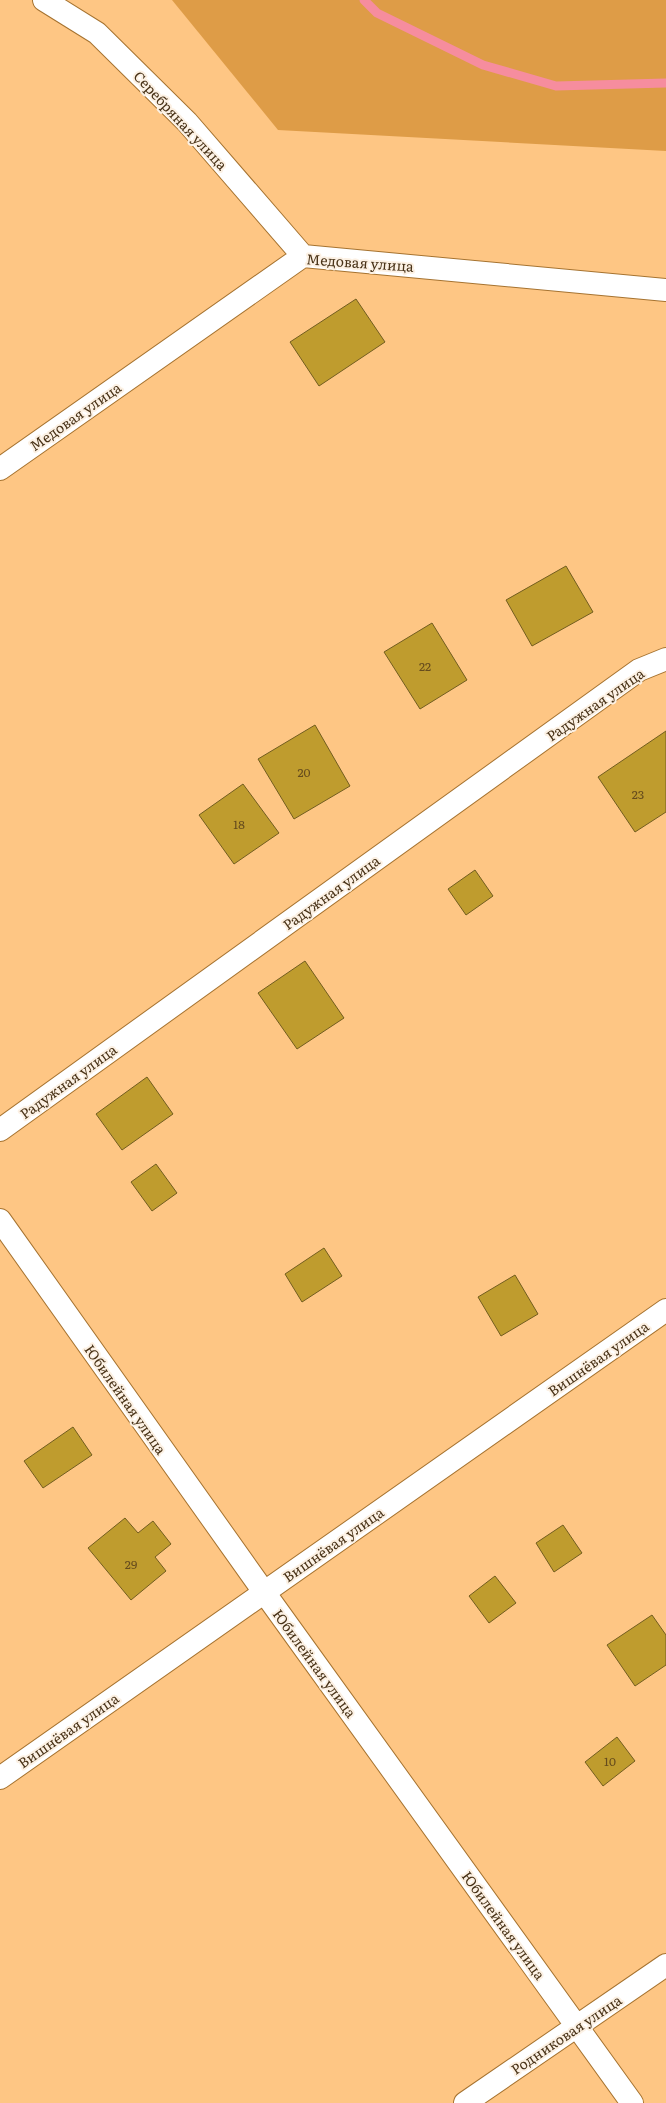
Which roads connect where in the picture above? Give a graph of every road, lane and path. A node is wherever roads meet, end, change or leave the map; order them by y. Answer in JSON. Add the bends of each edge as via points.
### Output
{"nodes":[{"id":1,"x":44,"y":0,"type":"edge"},
{"id":2,"x":303,"y":256,"type":"junction"},
{"id":3,"x":666,"y":290,"type":"edge"},
{"id":4,"x":0,"y":469,"type":"edge"},
{"id":5,"x":666,"y":659,"type":"edge"},
{"id":6,"x":0,"y":1130,"type":"edge"},
{"id":7,"x":0,"y":1220,"type":"edge"},
{"id":8,"x":666,"y":1310,"type":"edge"},
{"id":9,"x":264,"y":1592,"type":"junction"},
{"id":10,"x":0,"y":1778,"type":"edge"},
{"id":11,"x":666,"y":1965,"type":"edge"},
{"id":12,"x":578,"y":2026,"type":"junction"},
{"id":13,"x":465,"y":2103,"type":"edge"},
{"id":14,"x":632,"y":2103,"type":"edge"}],
"edges":[{"from":1,"to":2,"type":"street","name":"Серебряная улица","via":[[97,33],[187,122]]},
{"from":2,"to":3,"type":"street","name":"Медовая улица"},
{"from":2,"to":4,"type":"street","name":"Медовая улица"},
{"from":5,"to":6,"type":"street","name":"Радужная улица","via":[[639,670]]},
{"from":7,"to":9,"type":"street","name":"Юбилейная улица"},
{"from":8,"to":9,"type":"street","name":"Вишнёвая улица"},
{"from":9,"to":10,"type":"street","name":"Вишнёвая улица"},
{"from":9,"to":12,"type":"street","name":"Юбилейная улица"},
{"from":11,"to":12,"type":"street","name":"Родниковая улица"},
{"from":12,"to":13,"type":"street","name":"Родниковая улица"},
{"from":12,"to":14,"type":"street","name":"Юбилейная улица"}]}
